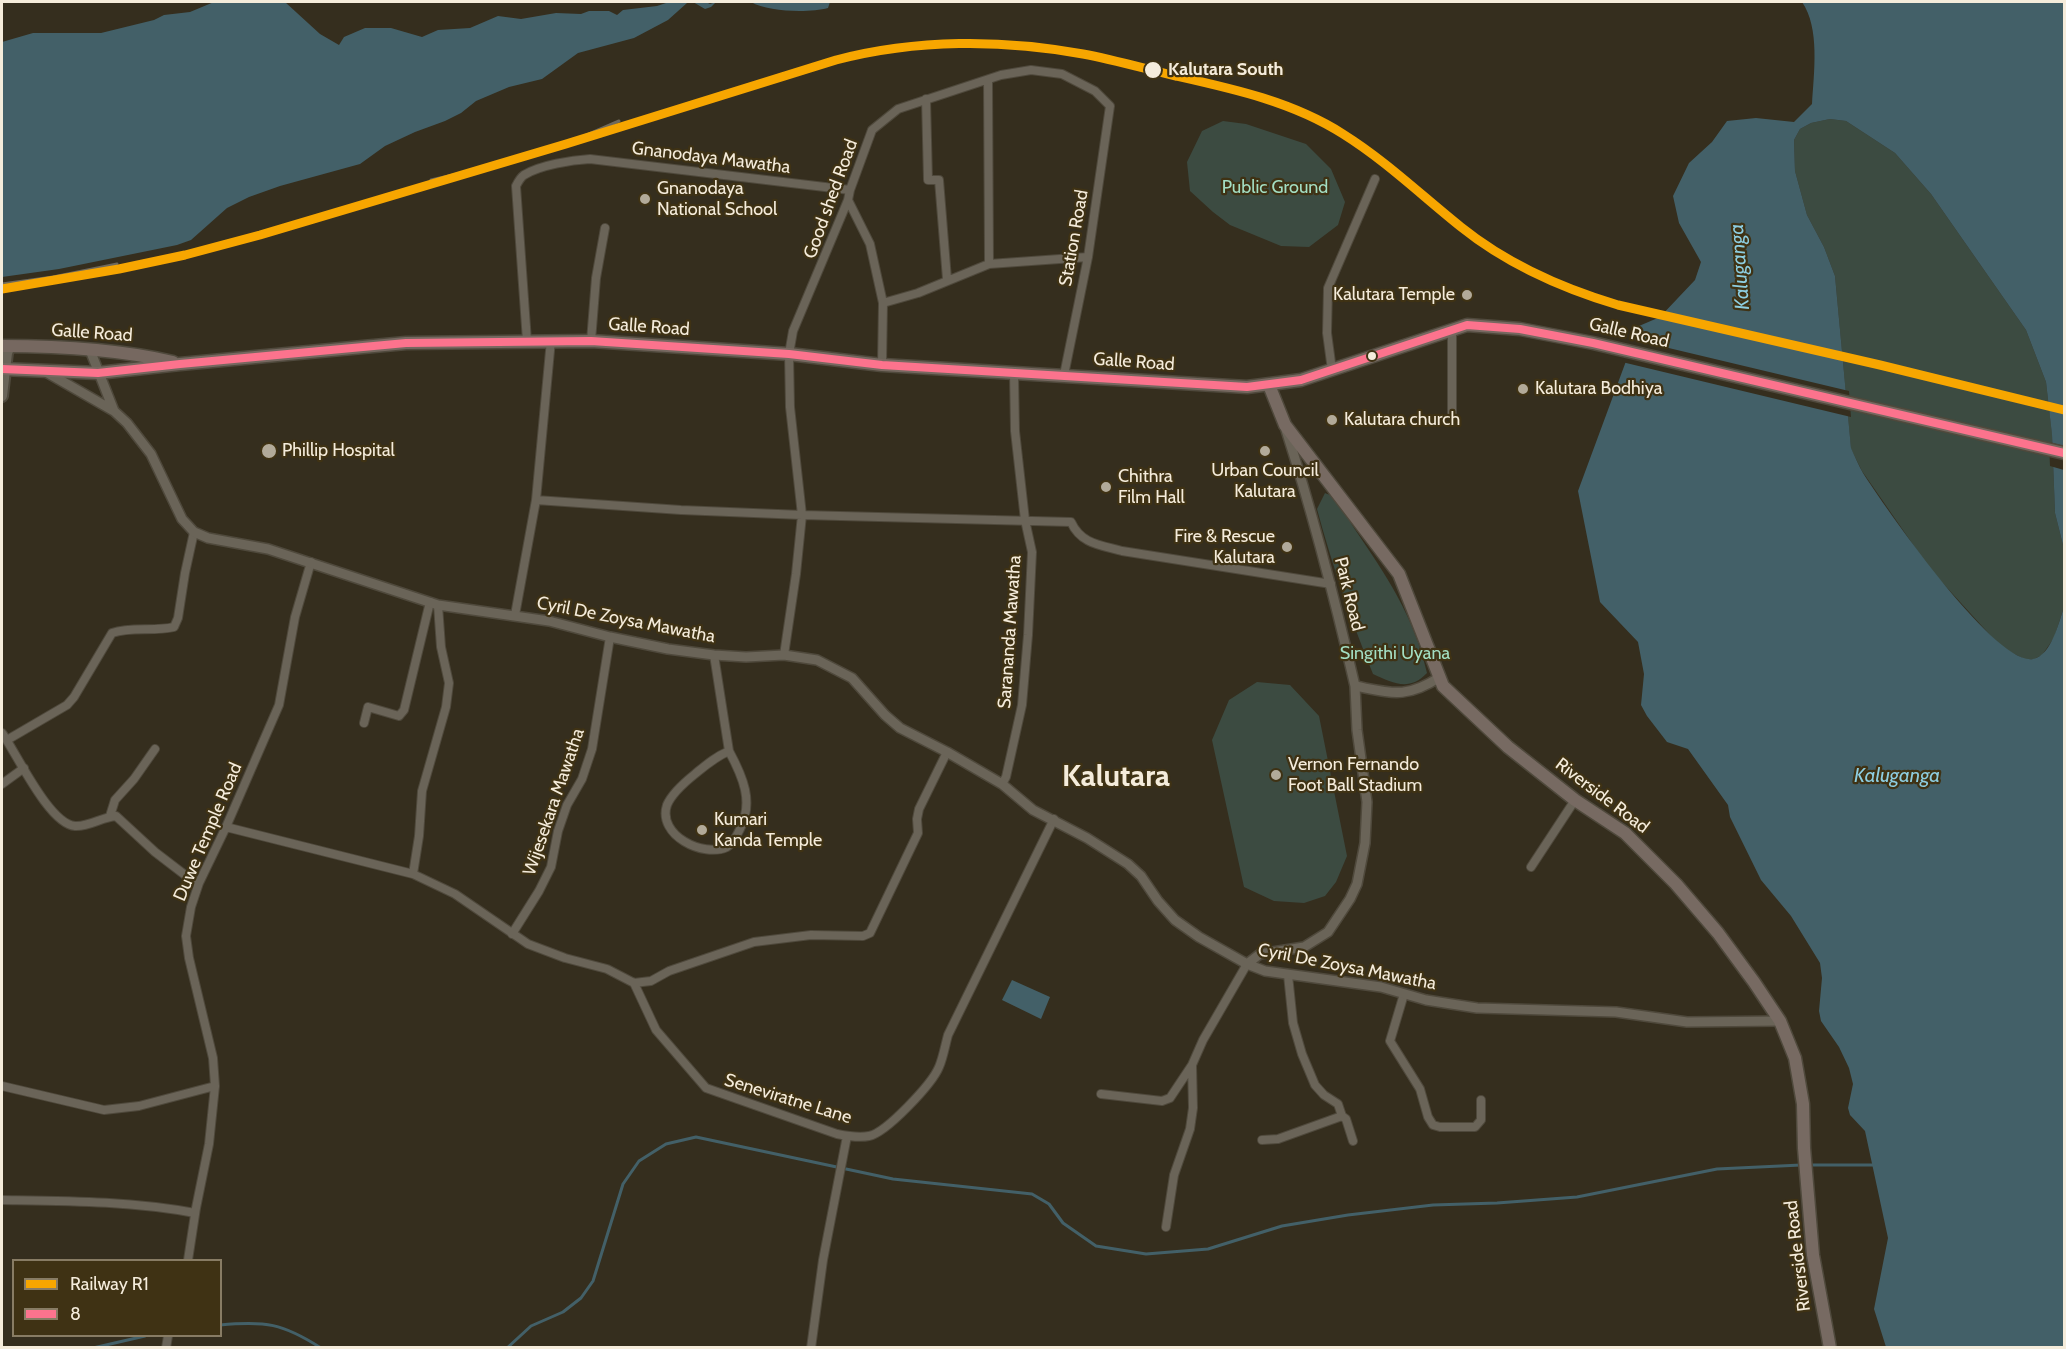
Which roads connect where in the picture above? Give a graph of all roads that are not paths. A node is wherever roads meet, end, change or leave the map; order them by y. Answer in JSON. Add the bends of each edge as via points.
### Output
{"nodes":[{"id":1,"x":988,"y":80,"type":"junction"},
{"id":2,"x":926,"y":99,"type":"junction"},
{"id":3,"x":1110,"y":106,"type":"joint"},
{"id":4,"x":1376,"y":179,"type":"dead end"},
{"id":5,"x":850,"y":190,"type":"junction"},
{"id":6,"x":848,"y":200,"type":"junction"},
{"id":7,"x":605,"y":228,"type":"dead end"},
{"id":8,"x":1088,"y":257,"type":"junction"},
{"id":9,"x":989,"y":264,"type":"junction"},
{"id":10,"x":947,"y":279,"type":"junction"},
{"id":11,"x":883,"y":303,"type":"junction"},
{"id":12,"x":1452,"y":330,"type":"junction"},
{"id":13,"x":551,"y":340,"type":"junction"},
{"id":14,"x":527,"y":341,"type":"junction"},
{"id":15,"x":591,"y":341,"type":"junction"},
{"id":16,"x":6,"y":346,"type":"edge"},
{"id":17,"x":90,"y":350,"type":"junction"},
{"id":18,"x":789,"y":354,"type":"junction"},
{"id":19,"x":180,"y":364,"type":"junction"},
{"id":20,"x":882,"y":365,"type":"junction"},
{"id":21,"x":4,"y":370,"type":"edge"},
{"id":22,"x":1332,"y":370,"type":"junction"},
{"id":23,"x":44,"y":371,"type":"junction"},
{"id":24,"x":98,"y":373,"type":"junction"},
{"id":25,"x":1014,"y":374,"type":"junction"},
{"id":26,"x":1064,"y":375,"type":"junction"},
{"id":27,"x":1269,"y":385,"type":"junction"},
{"id":28,"x":2,"y":396,"type":"edge"},
{"id":29,"x":114,"y":411,"type":"junction"},
{"id":30,"x":1452,"y":414,"type":"dead end"},
{"id":31,"x":1285,"y":425,"type":"junction"},
{"id":32,"x":2064,"y":453,"type":"edge"},
{"id":33,"x":536,"y":500,"type":"junction"},
{"id":34,"x":802,"y":516,"type":"junction"},
{"id":35,"x":1025,"y":520,"type":"junction"},
{"id":36,"x":194,"y":532,"type":"junction"},
{"id":37,"x":311,"y":562,"type":"junction"},
{"id":38,"x":1330,"y":584,"type":"junction"},
{"id":39,"x":434,"y":603,"type":"junction"},
{"id":40,"x":514,"y":615,"type":"junction"},
{"id":41,"x":610,"y":637,"type":"junction"},
{"id":42,"x":714,"y":655,"type":"junction"},
{"id":43,"x":784,"y":655,"type":"junction"},
{"id":44,"x":1440,"y":677,"type":"junction"},
{"id":45,"x":1355,"y":686,"type":"junction"},
{"id":46,"x":363,"y":723,"type":"dead end"},
{"id":47,"x":2,"y":733,"type":"edge"},
{"id":48,"x":7,"y":740,"type":"junction"},
{"id":49,"x":155,"y":749,"type":"dead end"},
{"id":50,"x":729,"y":751,"type":"junction"},
{"id":51,"x":947,"y":752,"type":"junction"},
{"id":52,"x":24,"y":768,"type":"junction"},
{"id":53,"x":2,"y":784,"type":"edge"},
{"id":54,"x":1002,"y":784,"type":"junction"},
{"id":55,"x":1575,"y":800,"type":"junction"},
{"id":56,"x":110,"y":816,"type":"junction"},
{"id":57,"x":1054,"y":819,"type":"junction"},
{"id":58,"x":226,"y":827,"type":"junction"},
{"id":59,"x":1531,"y":867,"type":"dead end"},
{"id":60,"x":413,"y":874,"type":"junction"},
{"id":61,"x":199,"y":883,"type":"junction"},
{"id":62,"x":512,"y":934,"type":"junction"},
{"id":63,"x":1247,"y":964,"type":"junction"},
{"id":64,"x":1288,"y":975,"type":"junction"},
{"id":65,"x":634,"y":983,"type":"junction"},
{"id":66,"x":1404,"y":994,"type":"junction"},
{"id":67,"x":1780,"y":1021,"type":"junction"},
{"id":68,"x":1192,"y":1065,"type":"junction"},
{"id":69,"x":2,"y":1086,"type":"edge"},
{"id":70,"x":215,"y":1086,"type":"junction"},
{"id":71,"x":1101,"y":1094,"type":"dead end"},
{"id":72,"x":1481,"y":1100,"type":"dead end"},
{"id":73,"x":1342,"y":1116,"type":"junction"},
{"id":74,"x":847,"y":1136,"type":"junction"},
{"id":75,"x":1262,"y":1140,"type":"dead end"},
{"id":76,"x":1353,"y":1141,"type":"dead end"},
{"id":77,"x":2,"y":1200,"type":"edge"},
{"id":78,"x":195,"y":1213,"type":"junction"},
{"id":79,"x":1166,"y":1227,"type":"dead end"},
{"id":80,"x":188,"y":1259,"type":"edge"},
{"id":81,"x":811,"y":1347,"type":"edge"},
{"id":82,"x":1830,"y":1347,"type":"edge"}],
"edges":[{"from":1,"to":2,"type":"street","name":"Good shed Road"},
{"from":1,"to":3,"type":"street","name":"Good shed Road","via":[[1031,70],[1062,74],[1095,91]]},
{"from":1,"to":9,"type":"street"},
{"from":2,"to":5,"type":"street","name":"Good shed Road","via":[[898,109],[872,130]]},
{"from":2,"to":10,"type":"street","via":[[928,180],[939,180]]},
{"from":3,"to":8,"type":"street","name":"Station Road"},
{"from":4,"to":22,"type":"street","via":[[1328,288]]},
{"from":5,"to":6,"type":"street","name":"Good shed Road"},
{"from":5,"to":14,"type":"street","name":"Gnanodaya Mawatha","via":[[590,159],[563,162],[523,175],[516,186]]},
{"from":6,"to":11,"type":"street","via":[[870,244]]},
{"from":6,"to":18,"type":"street","name":"Good shed Road","via":[[794,331]]},
{"from":7,"to":15,"type":"street"},
{"from":8,"to":9,"type":"street"},
{"from":8,"to":26,"type":"street","name":"Station Road"},
{"from":9,"to":10,"type":"street"},
{"from":10,"to":11,"type":"street"},
{"from":11,"to":20,"type":"street"},
{"from":12,"to":22,"type":"highway","name":"Galle Road"},
{"from":12,"to":30,"type":"street"},
{"from":12,"to":32,"type":"highway","name":"Galle Road","via":[[1467,325],[1494,326],[1593,343]]},
{"from":13,"to":14,"type":"highway","name":"Galle Road"},
{"from":13,"to":15,"type":"highway","name":"Galle Road"},
{"from":13,"to":33,"type":"street"},
{"from":14,"to":19,"type":"highway","name":"Galle Road","via":[[406,343]]},
{"from":15,"to":18,"type":"highway","name":"Galle Road"},
{"from":16,"to":17,"type":"highway","name":"Galle Road"},
{"from":16,"to":21,"type":"main road"},
{"from":17,"to":19,"type":"highway","name":"Galle Road"},
{"from":17,"to":24,"type":"street"},
{"from":18,"to":20,"type":"highway","name":"Galle Road"},
{"from":18,"to":34,"type":"street","name":"Good shed Road","via":[[790,407]]},
{"from":19,"to":24,"type":"highway","name":"Galle Road"},
{"from":20,"to":25,"type":"highway","name":"Galle Road"},
{"from":21,"to":23,"type":"highway","name":"Galle Road"},
{"from":21,"to":28,"type":"main road"},
{"from":22,"to":27,"type":"highway","name":"Galle Road","via":[[1301,381]]},
{"from":23,"to":24,"type":"highway","name":"Galle Road"},
{"from":23,"to":29,"type":"street"},
{"from":24,"to":29,"type":"street"},
{"from":25,"to":26,"type":"highway","name":"Galle Road"},
{"from":25,"to":35,"type":"street","name":"Sarananda Mawatha","via":[[1015,430]]},
{"from":26,"to":27,"type":"highway","name":"Galle Road","via":[[1224,386]]},
{"from":27,"to":31,"type":"main road","name":"Riverside Road"},
{"from":29,"to":36,"type":"street","via":[[151,454],[183,519]]},
{"from":31,"to":38,"type":"street","name":"Park Road"},
{"from":31,"to":44,"type":"main road","name":"Riverside Road","via":[[1399,574]]},
{"from":33,"to":34,"type":"street"},
{"from":33,"to":40,"type":"street"},
{"from":34,"to":35,"type":"street"},
{"from":34,"to":43,"type":"street","name":"Good shed Road"},
{"from":35,"to":38,"type":"street","via":[[1071,522],[1076,533],[1088,541],[1122,550]]},
{"from":35,"to":54,"type":"street","name":"Sarananda Mawatha","via":[[1032,552],[1022,705]]},
{"from":36,"to":37,"type":"street","name":"Cyril De Zoysa Mawatha"},
{"from":36,"to":48,"type":"street","via":[[174,627],[112,633],[67,705]]},
{"from":37,"to":39,"type":"street","name":"Cyril De Zoysa Mawatha"},
{"from":37,"to":58,"type":"street","name":"Duwe Temple Road","via":[[295,617],[279,705]]},
{"from":38,"to":45,"type":"street","name":"Park Road"},
{"from":39,"to":40,"type":"street","name":"Cyril De Zoysa Mawatha"},
{"from":39,"to":46,"type":"street","via":[[404,710],[399,716],[368,707]]},
{"from":39,"to":60,"type":"street","via":[[449,683],[422,791]]},
{"from":40,"to":41,"type":"street","name":"Cyril De Zoysa Mawatha"},
{"from":41,"to":42,"type":"street","name":"Cyril De Zoysa Mawatha"},
{"from":41,"to":62,"type":"street","name":"Wijesekara Mawatha","via":[[592,749],[564,813],[550,867]]},
{"from":42,"to":43,"type":"street","name":"Cyril De Zoysa Mawatha"},
{"from":42,"to":50,"type":"street"},
{"from":43,"to":51,"type":"street","name":"Cyril De Zoysa Mawatha","via":[[817,660],[852,678],[900,728]]},
{"from":44,"to":45,"type":"street","via":[[1411,692]]},
{"from":44,"to":55,"type":"main road","name":"Riverside Road","via":[[1443,686],[1508,747]]},
{"from":45,"to":63,"type":"street","name":"Park Road","via":[[1367,802],[1357,884],[1328,932],[1304,947],[1260,954]]},
{"from":47,"to":48,"type":"street"},
{"from":48,"to":52,"type":"street"},
{"from":49,"to":56,"type":"street","via":[[115,800]]},
{"from":50,"to":50,"type":"street","via":[[713,758],[684,783],[668,805],[666,816],[673,833],[700,848],[728,847],[747,817],[743,780]]},
{"from":51,"to":54,"type":"street","name":"Cyril De Zoysa Mawatha"},
{"from":51,"to":65,"type":"street","via":[[919,809],[918,833],[870,933],[754,942],[651,981]]},
{"from":52,"to":53,"type":"street"},
{"from":52,"to":56,"type":"street","via":[[45,803],[64,821],[81,826]]},
{"from":54,"to":57,"type":"street","name":"Cyril De Zoysa Mawatha","via":[[1034,810]]},
{"from":55,"to":59,"type":"street"},
{"from":55,"to":67,"type":"main road","name":"Riverside Road","via":[[1625,833],[1676,884],[1736,958]]},
{"from":56,"to":61,"type":"street","via":[[116,816],[155,852]]},
{"from":57,"to":63,"type":"street","name":"Cyril De Zoysa Mawatha","via":[[1128,864],[1175,920]]},
{"from":57,"to":74,"type":"street","name":"Seneviratne Lane","via":[[948,1035],[939,1067],[929,1084],[885,1128],[871,1136]]},
{"from":58,"to":60,"type":"street"},
{"from":58,"to":61,"type":"street","name":"Duwe Temple Road"},
{"from":60,"to":62,"type":"street","via":[[455,894]]},
{"from":61,"to":70,"type":"street","name":"Duwe Temple Road","via":[[186,936],[213,1058]]},
{"from":62,"to":65,"type":"street","via":[[528,944],[588,962]]},
{"from":63,"to":64,"type":"street","name":"Cyril De Zoysa Mawatha"},
{"from":63,"to":68,"type":"street"},
{"from":64,"to":66,"type":"street","name":"Cyril De Zoysa Mawatha"},
{"from":64,"to":73,"type":"street","via":[[1293,1023],[1302,1054],[1315,1085],[1338,1104]]},
{"from":65,"to":74,"type":"street","name":"Seneviratne Lane","via":[[656,1030],[706,1088]]},
{"from":66,"to":67,"type":"street","name":"Cyril De Zoysa Mawatha","via":[[1477,1008],[1616,1012],[1687,1022]]},
{"from":66,"to":72,"type":"street","via":[[1390,1041],[1420,1089],[1433,1125],[1475,1127],[1481,1120]]},
{"from":67,"to":82,"type":"main road","name":"Riverside Road","via":[[1795,1058],[1803,1104],[1813,1255]]},
{"from":68,"to":71,"type":"street","via":[[1170,1098],[1162,1101]]},
{"from":68,"to":79,"type":"street","via":[[1190,1129],[1174,1175]]},
{"from":69,"to":70,"type":"street","via":[[104,1110],[139,1106]]},
{"from":70,"to":78,"type":"street","name":"Duwe Temple Road","via":[[209,1144]]},
{"from":73,"to":75,"type":"street","via":[[1278,1139]]},
{"from":73,"to":76,"type":"street"},
{"from":74,"to":81,"type":"street"},
{"from":77,"to":78,"type":"street","via":[[157,1206]]},
{"from":78,"to":80,"type":"street","name":"Duwe Temple Road"}]}
